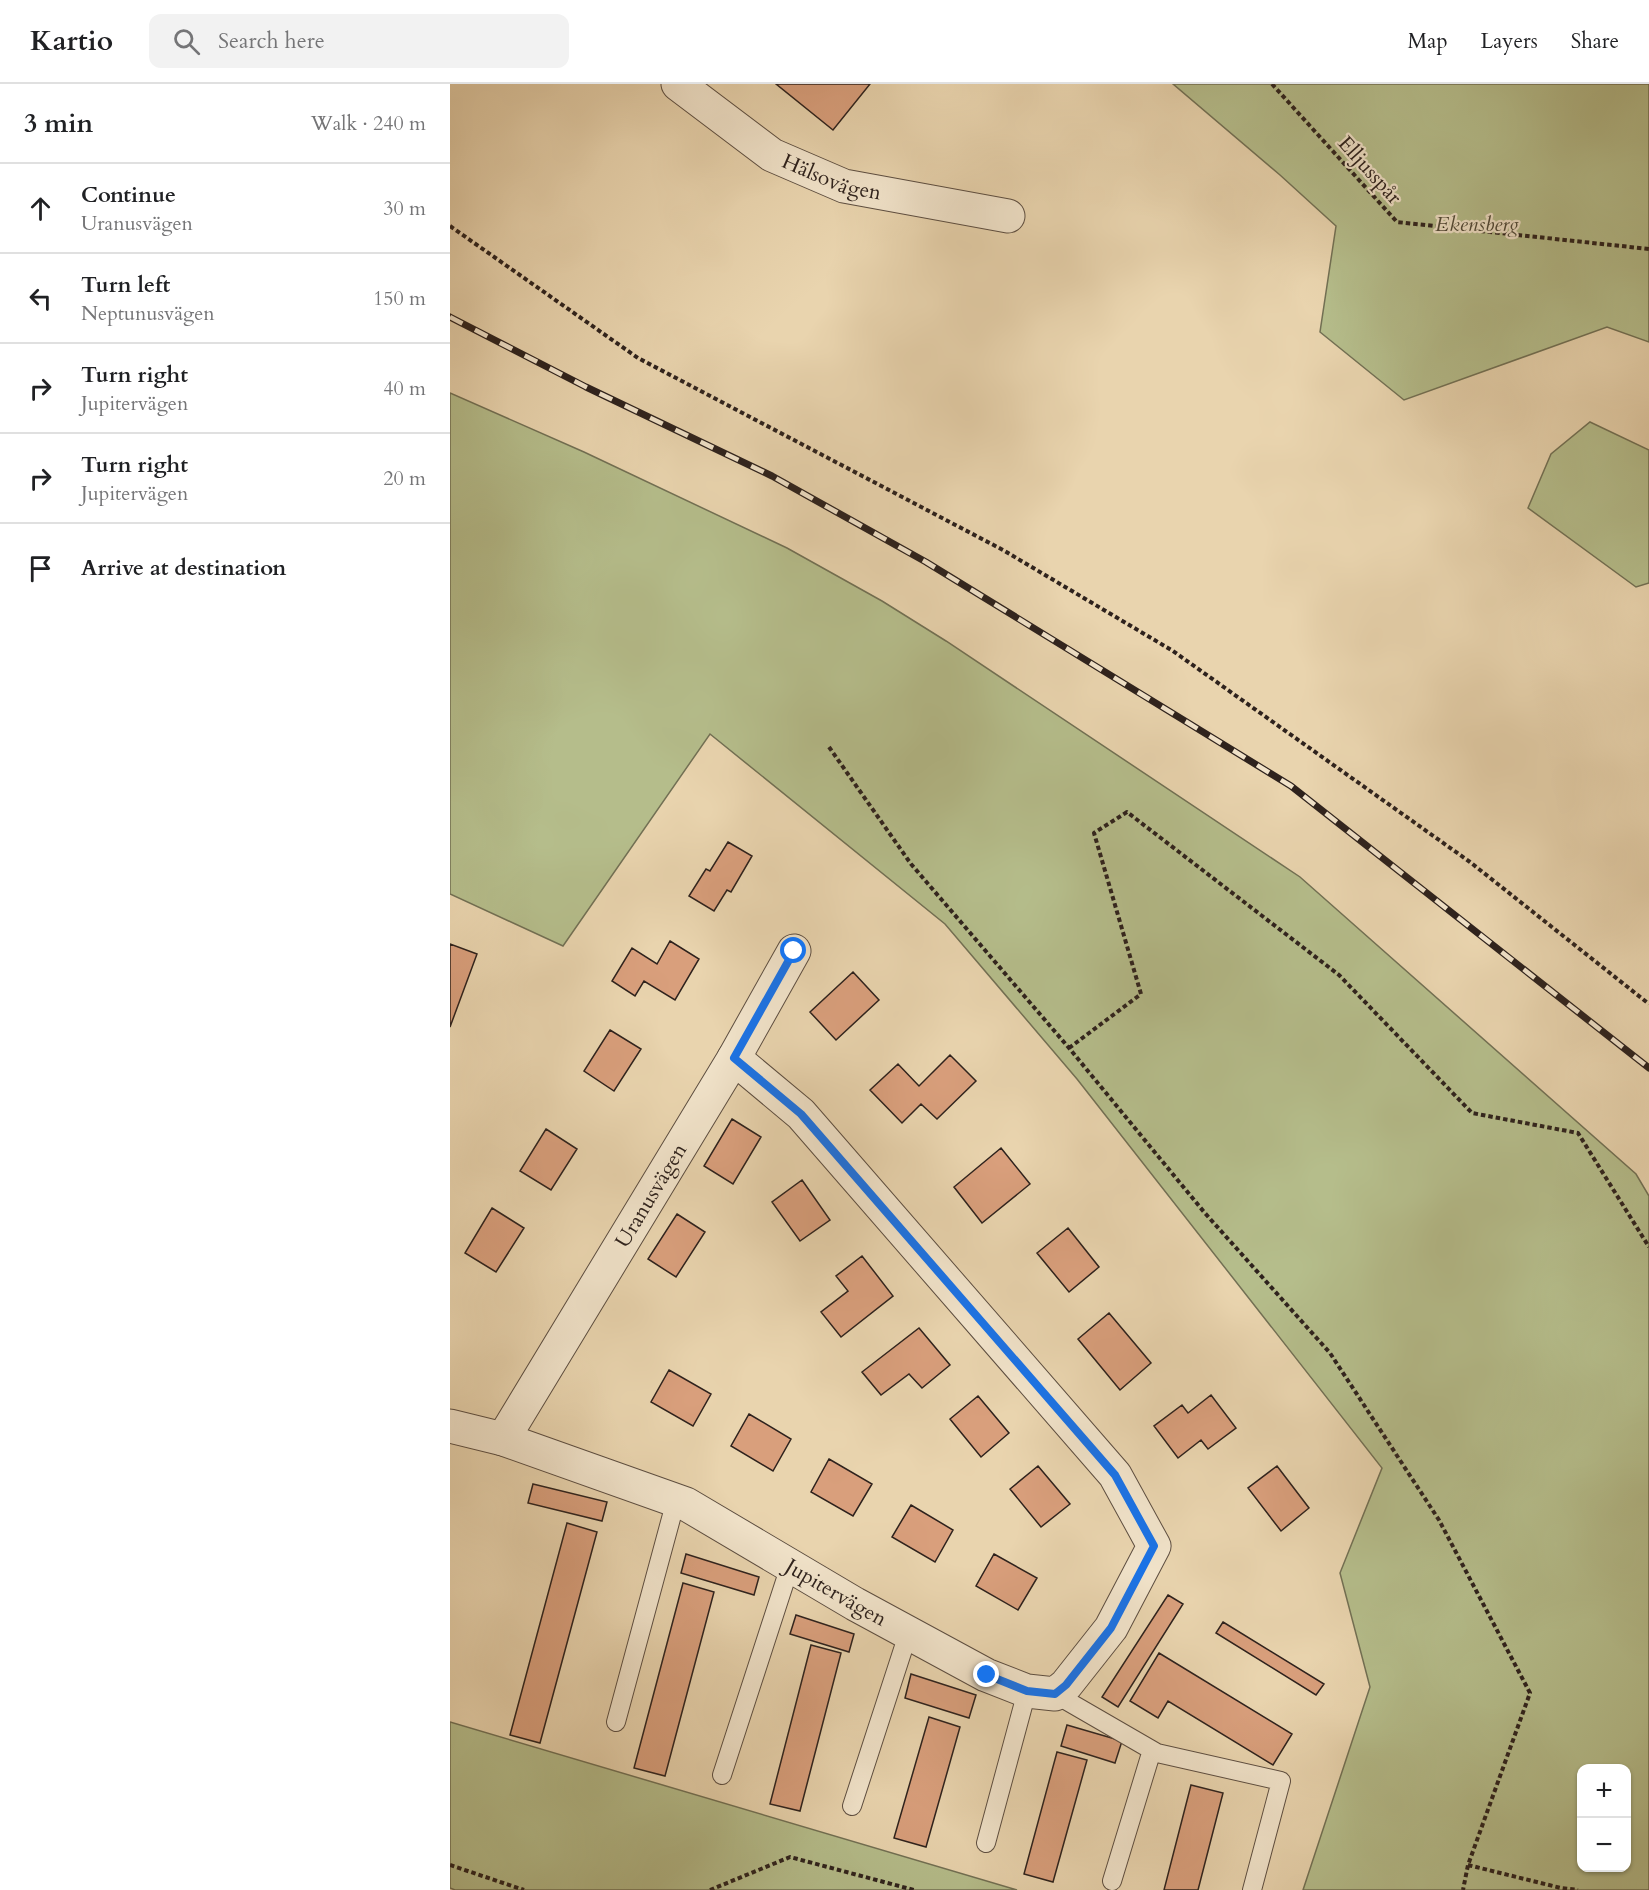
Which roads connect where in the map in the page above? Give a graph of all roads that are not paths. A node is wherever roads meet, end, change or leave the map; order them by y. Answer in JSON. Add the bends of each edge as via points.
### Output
{"nodes":[{"id":1,"x":678,"y":84,"type":"edge"},
{"id":2,"x":1008,"y":216,"type":"dead end"},
{"id":3,"x":794,"y":951,"type":"dead end"},
{"id":4,"x":734,"y":1058,"type":"junction"},
{"id":5,"x":450,"y":1426,"type":"edge"},
{"id":6,"x":503,"y":1438,"type":"junction"},
{"id":7,"x":676,"y":1500,"type":"junction"},
{"id":8,"x":790,"y":1566,"type":"junction"},
{"id":9,"x":908,"y":1634,"type":"junction"},
{"id":10,"x":1041,"y":1693,"type":"junction"},
{"id":11,"x":616,"y":1722,"type":"dead end"},
{"id":12,"x":1152,"y":1750,"type":"junction"},
{"id":13,"x":722,"y":1775,"type":"dead end"},
{"id":14,"x":852,"y":1806,"type":"dead end"},
{"id":15,"x":986,"y":1844,"type":"dead end"},
{"id":16,"x":1112,"y":1881,"type":"dead end"},
{"id":17,"x":1252,"y":1890,"type":"edge"}],
"edges":[{"from":1,"to":2,"type":"street","name":"Hälsovägen","via":[[772,155],[844,186]]},
{"from":3,"to":4,"type":"street","name":"Uranusvägen"},
{"from":4,"to":6,"type":"street","name":"Uranusvägen"},
{"from":4,"to":10,"type":"street","via":[[801,1114],[1115,1475],[1154,1546],[1111,1628],[1066,1685]]},
{"from":5,"to":6,"type":"street","name":"Jupitervägen"},
{"from":6,"to":7,"type":"street","name":"Jupitervägen"},
{"from":7,"to":8,"type":"street","name":"Jupitervägen"},
{"from":7,"to":11,"type":"lane"},
{"from":8,"to":9,"type":"street","name":"Jupitervägen"},
{"from":8,"to":13,"type":"lane"},
{"from":9,"to":10,"type":"street","name":"Jupitervägen","via":[[987,1675]]},
{"from":9,"to":14,"type":"lane"},
{"from":10,"to":12,"type":"lane"},
{"from":10,"to":15,"type":"lane"},
{"from":12,"to":16,"type":"lane"},
{"from":12,"to":17,"type":"lane","via":[[1281,1781]]}]}
